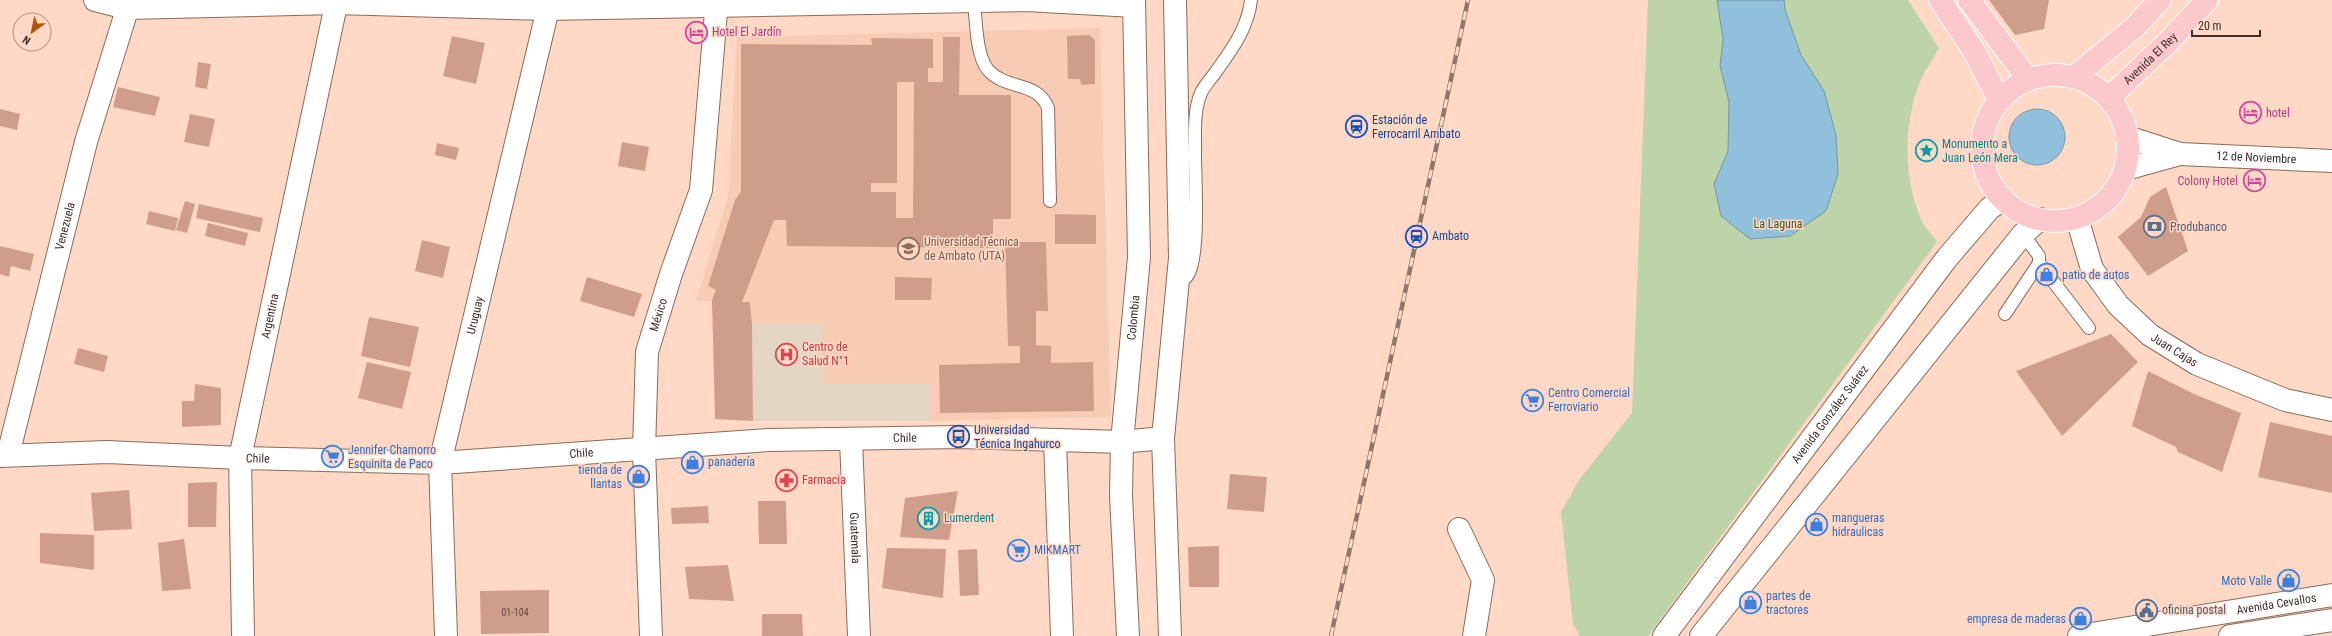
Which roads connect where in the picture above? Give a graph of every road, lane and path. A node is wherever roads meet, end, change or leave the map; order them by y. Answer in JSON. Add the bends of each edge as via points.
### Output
{"nodes":[{"id":1,"x":94,"y":0,"type":"edge"},
{"id":2,"x":1175,"y":0,"type":"edge"},
{"id":3,"x":1251,"y":0,"type":"edge"},
{"id":4,"x":1940,"y":0,"type":"edge"},
{"id":5,"x":1969,"y":0,"type":"edge"},
{"id":6,"x":2160,"y":0,"type":"edge"},
{"id":7,"x":2207,"y":0,"type":"edge"},
{"id":8,"x":337,"y":1,"type":"edge"},
{"id":9,"x":974,"y":1,"type":"junction"},
{"id":10,"x":717,"y":3,"type":"edge"},
{"id":11,"x":1134,"y":3,"type":"edge"},
{"id":12,"x":129,"y":4,"type":"edge"},
{"id":13,"x":548,"y":5,"type":"edge"},
{"id":14,"x":2074,"y":77,"type":"junction"},
{"id":15,"x":2028,"y":79,"type":"junction"},
{"id":16,"x":2109,"y":98,"type":"junction"},
{"id":17,"x":1999,"y":100,"type":"junction"},
{"id":18,"x":2127,"y":138,"type":"junction"},
{"id":19,"x":2180,"y":154,"type":"junction"},
{"id":20,"x":2332,"y":161,"type":"edge"},
{"id":21,"x":2126,"y":169,"type":"junction"},
{"id":22,"x":2003,"y":200,"type":"junction"},
{"id":23,"x":1050,"y":201,"type":"dead end"},
{"id":24,"x":2077,"y":218,"type":"junction"},
{"id":25,"x":2040,"y":219,"type":"junction"},
{"id":26,"x":2023,"y":234,"type":"junction"},
{"id":27,"x":2039,"y":263,"type":"junction"},
{"id":28,"x":1179,"y":280,"type":"junction"},
{"id":29,"x":2005,"y":314,"type":"dead end"},
{"id":30,"x":2089,"y":328,"type":"dead end"},
{"id":31,"x":2332,"y":410,"type":"edge"},
{"id":32,"x":1163,"y":438,"type":"junction"},
{"id":33,"x":851,"y":440,"type":"junction"},
{"id":34,"x":1055,"y":440,"type":"junction"},
{"id":35,"x":1122,"y":442,"type":"junction"},
{"id":36,"x":644,"y":450,"type":"junction"},
{"id":37,"x":4,"y":456,"type":"edge"},
{"id":38,"x":240,"y":458,"type":"junction"},
{"id":39,"x":440,"y":463,"type":"junction"},
{"id":40,"x":1459,"y":529,"type":"dead end"},
{"id":41,"x":2332,"y":595,"type":"edge"},
{"id":42,"x":2332,"y":620,"type":"edge"},
{"id":43,"x":1668,"y":630,"type":"edge"},
{"id":44,"x":243,"y":636,"type":"edge"},
{"id":45,"x":446,"y":636,"type":"edge"},
{"id":46,"x":651,"y":636,"type":"edge"},
{"id":47,"x":859,"y":636,"type":"edge"},
{"id":48,"x":1062,"y":636,"type":"edge"},
{"id":49,"x":1128,"y":636,"type":"edge"},
{"id":50,"x":1170,"y":636,"type":"edge"},
{"id":51,"x":1474,"y":636,"type":"edge"},
{"id":52,"x":1693,"y":636,"type":"edge"},
{"id":53,"x":1701,"y":636,"type":"edge"},
{"id":54,"x":2079,"y":636,"type":"edge"},
{"id":55,"x":2230,"y":636,"type":"edge"}],
"edges":[{"from":1,"to":12,"type":"street"},
{"from":2,"to":28,"type":"street"},
{"from":3,"to":28,"type":"lane","via":[[1249,14],[1233,48],[1201,93],[1196,113],[1194,148],[1196,241],[1189,275],[1185,280]]},
{"from":4,"to":17,"type":"main road","via":[[1974,51]]},
{"from":5,"to":15,"type":"main road"},
{"from":6,"to":14,"type":"main road","via":[[2135,27]]},
{"from":7,"to":16,"type":"main road","name":"Avenida El Rey","via":[[2169,41]]},
{"from":8,"to":12,"type":"street"},
{"from":8,"to":13,"type":"street"},
{"from":8,"to":38,"type":"street","name":"Argentina"},
{"from":9,"to":10,"type":"street"},
{"from":9,"to":11,"type":"street"},
{"from":9,"to":23,"type":"lane","via":[[980,55],[988,70],[1004,81],[1032,90],[1044,98],[1048,108]]},
{"from":10,"to":13,"type":"street"},
{"from":10,"to":36,"type":"street","name":"México","via":[[701,190],[647,352]]},
{"from":11,"to":35,"type":"street","name":"Colombia","via":[[1139,257]]},
{"from":12,"to":37,"type":"street","name":"Venezuela","via":[[86,142]]},
{"from":13,"to":39,"type":"street","name":"Uruguay"},
{"from":14,"to":15,"type":"main road","via":[[2059,75]]},
{"from":14,"to":16,"type":"main road","via":[[2093,85]]},
{"from":15,"to":17,"type":"main road"},
{"from":16,"to":18,"type":"main road","via":[[2124,124]]},
{"from":17,"to":22,"type":"main road","via":[[1987,119],[1982,141],[1990,183]]},
{"from":18,"to":19,"type":"street","name":"12 de Noviembre"},
{"from":18,"to":21,"type":"main road"},
{"from":19,"to":20,"type":"street","name":"12 de Noviembre"},
{"from":19,"to":21,"type":"street","name":"12 de Noviembre"},
{"from":21,"to":24,"type":"main road","via":[[2112,193],[2096,208]]},
{"from":22,"to":25,"type":"main road","via":[[2020,212]]},
{"from":22,"to":43,"type":"street","name":"Avenida González Suárez","via":[[1990,208],[1947,258]]},
{"from":24,"to":25,"type":"main road","via":[[2059,221]]},
{"from":24,"to":31,"type":"street","name":"Juan Cajas","via":[[2092,270],[2118,305],[2150,336],[2197,364],[2285,400]]},
{"from":25,"to":26,"type":"street"},
{"from":26,"to":27,"type":"lane","via":[[2039,256]]},
{"from":26,"to":53,"type":"street"},
{"from":27,"to":29,"type":"lane"},
{"from":27,"to":30,"type":"lane"},
{"from":28,"to":32,"type":"street"},
{"from":32,"to":35,"type":"street","name":"Chile"},
{"from":32,"to":50,"type":"street"},
{"from":33,"to":34,"type":"street","name":"Chile","via":[[951,437]]},
{"from":33,"to":36,"type":"street","name":"Chile","via":[[769,440]]},
{"from":33,"to":47,"type":"street","name":"Guatemala"},
{"from":34,"to":35,"type":"street","name":"Chile"},
{"from":34,"to":48,"type":"street"},
{"from":35,"to":49,"type":"street","name":"Colombia","via":[[1121,496]]},
{"from":36,"to":39,"type":"street","name":"Chile"},
{"from":36,"to":46,"type":"street","name":"México"},
{"from":37,"to":38,"type":"street","name":"Chile","via":[[107,452]]},
{"from":38,"to":39,"type":"street","name":"Chile"},
{"from":38,"to":44,"type":"street","name":"Argentina"},
{"from":39,"to":45,"type":"street","name":"Uruguay"},
{"from":40,"to":51,"type":"street","via":[[1483,580]]},
{"from":41,"to":54,"type":"street","name":"Avenida Cevallos"},
{"from":42,"to":55,"type":"street","name":"Avenida Cevallos"},
{"from":43,"to":52,"type":"street"}]}
